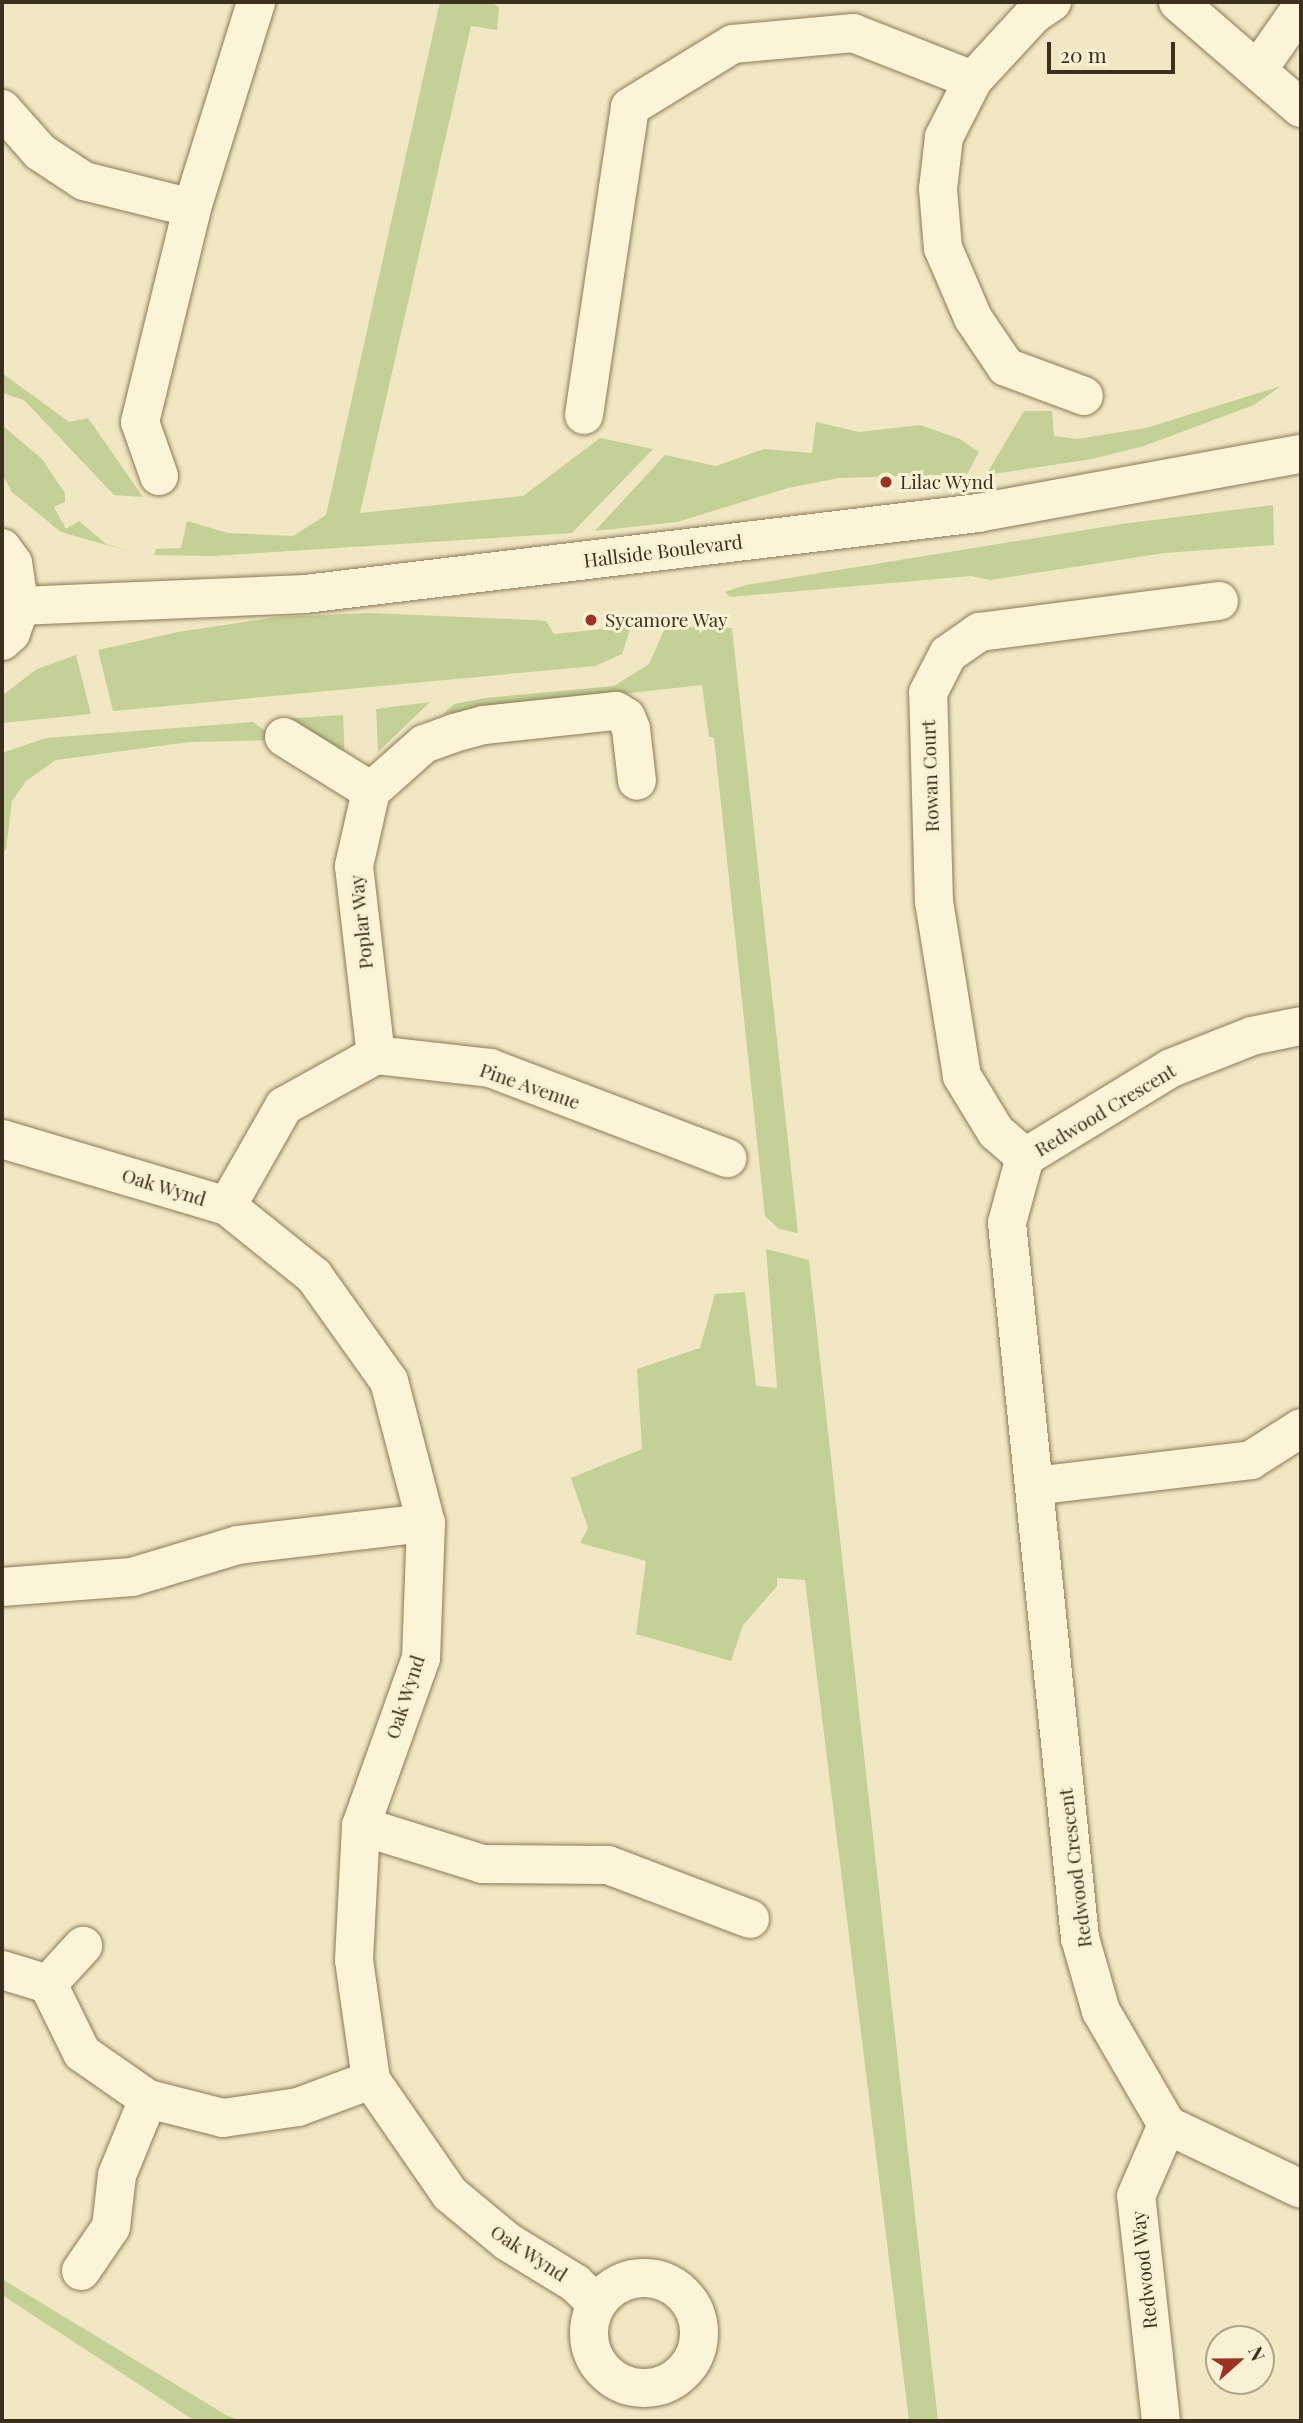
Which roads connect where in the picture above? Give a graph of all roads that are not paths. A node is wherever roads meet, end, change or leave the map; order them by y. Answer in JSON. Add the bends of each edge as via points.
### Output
{"nodes":[{"id":1,"x":256,"y":2,"type":"edge"},
{"id":2,"x":1052,"y":2,"type":"edge"},
{"id":3,"x":1178,"y":2,"type":"edge"},
{"id":4,"x":1301,"y":8,"type":"edge"},
{"id":5,"x":1259,"y":68,"type":"junction"},
{"id":6,"x":973,"y":80,"type":"junction"},
{"id":7,"x":1301,"y":108,"type":"edge"},
{"id":8,"x":2,"y":109,"type":"edge"},
{"id":9,"x":192,"y":208,"type":"junction"},
{"id":10,"x":1084,"y":397,"type":"dead end"},
{"id":11,"x":584,"y":415,"type":"dead end"},
{"id":12,"x":1301,"y":454,"type":"edge"},
{"id":13,"x":159,"y":476,"type":"dead end"},
{"id":14,"x":2,"y":548,"type":"edge"},
{"id":15,"x":1219,"y":601,"type":"dead end"},
{"id":16,"x":20,"y":606,"type":"junction"},
{"id":17,"x":2,"y":641,"type":"edge"},
{"id":18,"x":284,"y":737,"type":"dead end"},
{"id":19,"x":637,"y":781,"type":"dead end"},
{"id":20,"x":371,"y":791,"type":"junction"},
{"id":21,"x":1301,"y":1026,"type":"edge"},
{"id":22,"x":376,"y":1055,"type":"junction"},
{"id":23,"x":2,"y":1139,"type":"edge"},
{"id":24,"x":1025,"y":1157,"type":"junction"},
{"id":25,"x":727,"y":1158,"type":"dead end"},
{"id":26,"x":227,"y":1206,"type":"junction"},
{"id":27,"x":1301,"y":1428,"type":"edge"},
{"id":28,"x":1034,"y":1486,"type":"junction"},
{"id":29,"x":426,"y":1523,"type":"junction"},
{"id":30,"x":2,"y":1587,"type":"edge"},
{"id":31,"x":361,"y":1826,"type":"junction"},
{"id":32,"x":750,"y":1919,"type":"dead end"},
{"id":33,"x":83,"y":1946,"type":"dead end"},
{"id":34,"x":2,"y":1970,"type":"edge"},
{"id":35,"x":48,"y":1984,"type":"junction"},
{"id":36,"x":371,"y":2080,"type":"junction"},
{"id":37,"x":148,"y":2099,"type":"junction"},
{"id":38,"x":1167,"y":2125,"type":"junction"},
{"id":39,"x":1301,"y":2189,"type":"edge"},
{"id":40,"x":81,"y":2271,"type":"dead end"},
{"id":41,"x":597,"y":2304,"type":"dead end"},
{"id":42,"x":1161,"y":2421,"type":"edge"}],
"edges":[{"from":1,"to":9,"type":"street"},
{"from":2,"to":6,"type":"street","via":[[1033,15]]},
{"from":3,"to":5,"type":"street"},
{"from":4,"to":5,"type":"street"},
{"from":5,"to":7,"type":"street"},
{"from":6,"to":10,"type":"street","via":[[944,137],[937,189],[943,248],[973,318],[1006,367]]},
{"from":6,"to":11,"type":"street","via":[[853,33],[733,44],[630,107]]},
{"from":8,"to":9,"type":"street","via":[[40,152],[84,181]]},
{"from":9,"to":13,"type":"street","via":[[139,422]]},
{"from":12,"to":16,"type":"street","name":"Hallside Boulevard","via":[[978,513],[319,593]]},
{"from":14,"to":16,"type":"street","via":[[13,563]]},
{"from":15,"to":24,"type":"street","name":"Rowan Court","via":[[981,632],[948,654],[928,693],[934,902],[962,1076],[996,1132]]},
{"from":16,"to":17,"type":"street","via":[[11,633]]},
{"from":18,"to":20,"type":"street"},
{"from":19,"to":20,"type":"street","via":[[631,729],[626,717],[616,711],[484,725],[424,744]]},
{"from":20,"to":22,"type":"street","name":"Poplar Way","via":[[354,866]]},
{"from":21,"to":24,"type":"street","name":"Redwood Crescent","via":[[1252,1036],[1171,1068]]},
{"from":22,"to":25,"type":"street","name":"Pine Avenue","via":[[490,1069]]},
{"from":22,"to":26,"type":"street","via":[[284,1106]]},
{"from":23,"to":26,"type":"street","name":"Oak Wynd"},
{"from":24,"to":28,"type":"street","name":"Redwood Crescent","via":[[1007,1223]]},
{"from":26,"to":29,"type":"street","name":"Oak Wynd","via":[[314,1276],[389,1381]]},
{"from":27,"to":28,"type":"street","via":[[1251,1460]]},
{"from":28,"to":38,"type":"street","name":"Redwood Crescent","via":[[1080,1938],[1101,2011]]},
{"from":29,"to":30,"type":"street","via":[[238,1545],[132,1577]]},
{"from":29,"to":31,"type":"street","name":"Oak Wynd","via":[[421,1658]]},
{"from":31,"to":32,"type":"street","via":[[482,1864],[608,1865]]},
{"from":31,"to":36,"type":"street","name":"Oak Wynd","via":[[354,1960]]},
{"from":33,"to":35,"type":"street"},
{"from":34,"to":35,"type":"street"},
{"from":35,"to":37,"type":"street","via":[[82,2053]]},
{"from":36,"to":37,"type":"street","via":[[298,2107],[223,2118]]},
{"from":36,"to":41,"type":"street","name":"Oak Wynd","via":[[450,2194],[508,2242],[575,2283]]},
{"from":37,"to":40,"type":"street","via":[[117,2175],[111,2227]]},
{"from":38,"to":39,"type":"street"},
{"from":38,"to":42,"type":"street","name":"Redwood Way","via":[[1136,2196]]}]}
